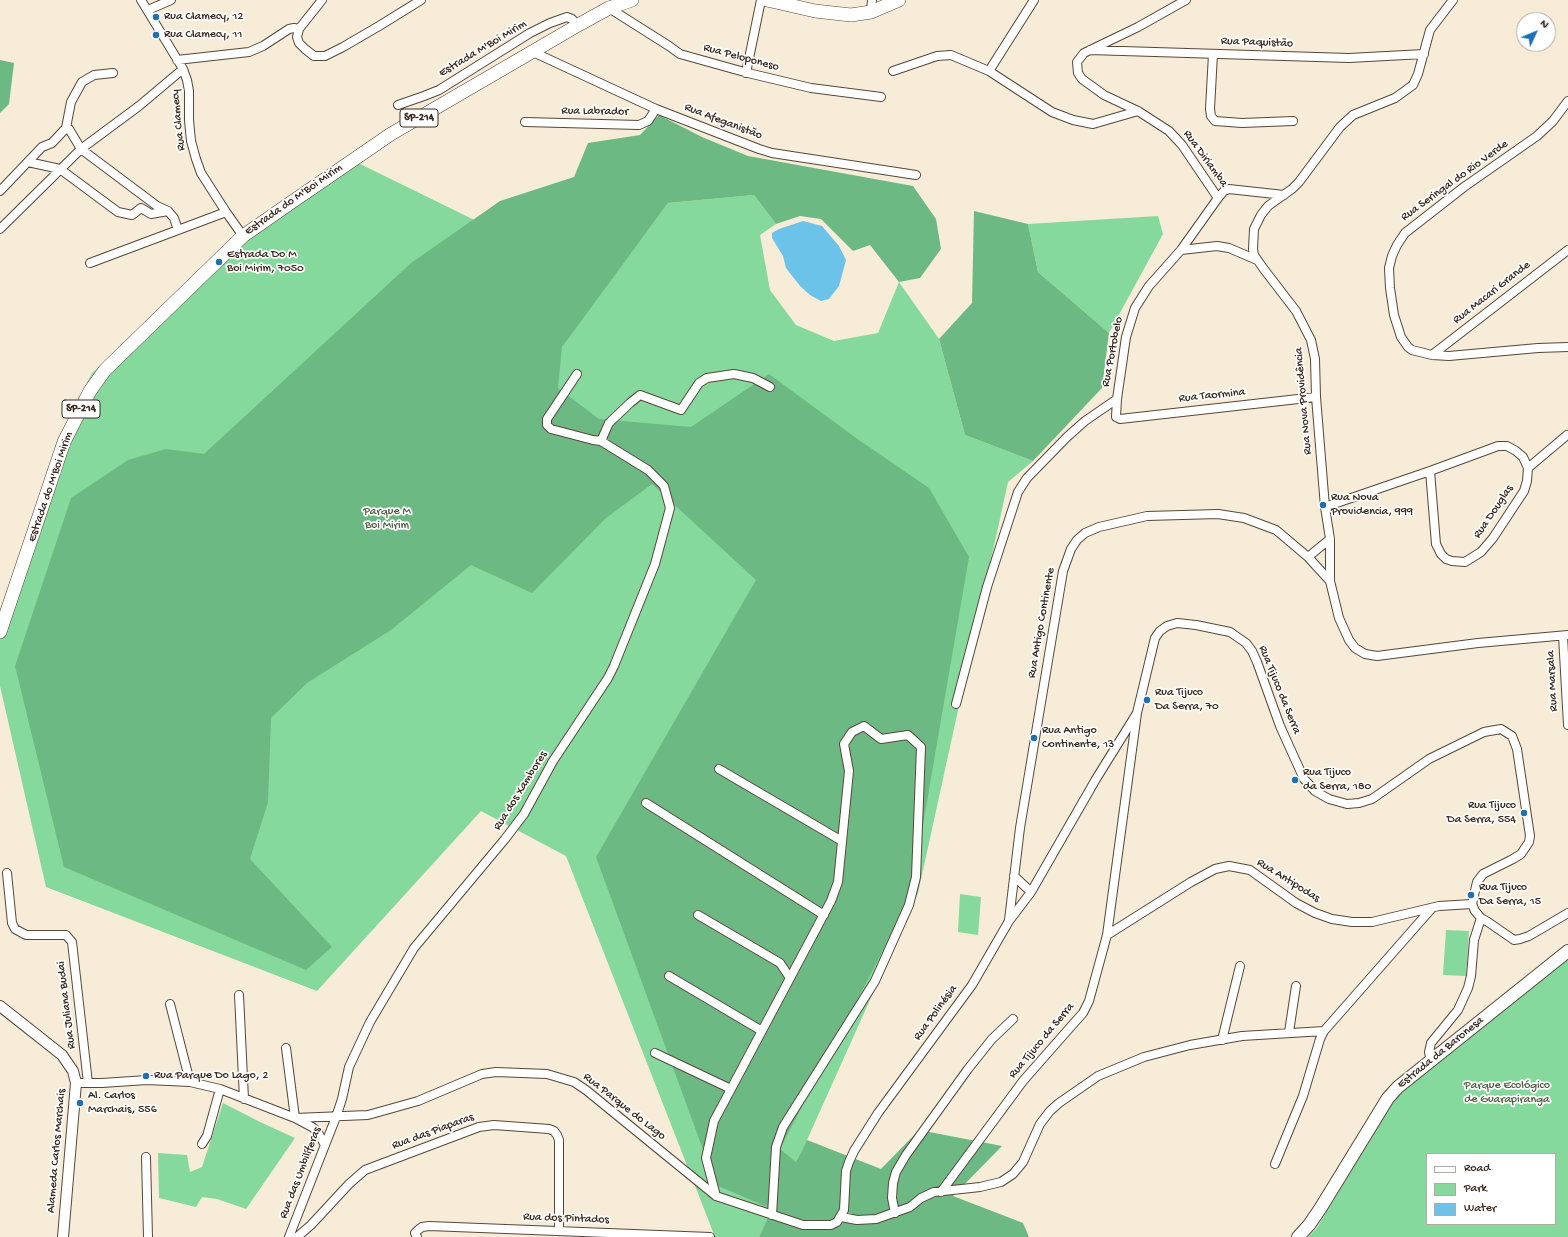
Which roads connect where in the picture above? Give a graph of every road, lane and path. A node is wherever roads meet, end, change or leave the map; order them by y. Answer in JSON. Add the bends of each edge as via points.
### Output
{"nodes":[{"id":1,"x":141,"y":0,"type":"edge"},
{"id":2,"x":171,"y":0,"type":"edge"},
{"id":3,"x":322,"y":0,"type":"edge"},
{"id":4,"x":421,"y":0,"type":"edge"},
{"id":5,"x":632,"y":0,"type":"edge"},
{"id":6,"x":761,"y":0,"type":"edge"},
{"id":7,"x":767,"y":0,"type":"edge"},
{"id":8,"x":899,"y":0,"type":"edge"},
{"id":9,"x":1034,"y":0,"type":"edge"},
{"id":10,"x":1186,"y":0,"type":"edge"},
{"id":11,"x":1453,"y":0,"type":"edge"},
{"id":12,"x":872,"y":6,"type":"edge"},
{"id":13,"x":609,"y":8,"type":"junction"},
{"id":14,"x":148,"y":10,"type":"junction"},
{"id":15,"x":578,"y":26,"type":"junction"},
{"id":16,"x":299,"y":28,"type":"junction"},
{"id":17,"x":1089,"y":50,"type":"junction"},
{"id":18,"x":533,"y":52,"type":"junction"},
{"id":19,"x":1213,"y":54,"type":"junction"},
{"id":20,"x":1424,"y":54,"type":"junction"},
{"id":21,"x":177,"y":60,"type":"junction"},
{"id":22,"x":182,"y":69,"type":"junction"},
{"id":23,"x":893,"y":71,"type":"dead end"},
{"id":24,"x":989,"y":71,"type":"junction"},
{"id":25,"x":113,"y":73,"type":"dead end"},
{"id":26,"x":746,"y":73,"type":"junction"},
{"id":27,"x":881,"y":97,"type":"dead end"},
{"id":28,"x":1568,"y":101,"type":"edge"},
{"id":29,"x":398,"y":105,"type":"dead end"},
{"id":30,"x":656,"y":109,"type":"junction"},
{"id":31,"x":1138,"y":111,"type":"junction"},
{"id":32,"x":1293,"y":121,"type":"dead end"},
{"id":33,"x":525,"y":122,"type":"dead end"},
{"id":34,"x":66,"y":128,"type":"junction"},
{"id":35,"x":80,"y":149,"type":"junction"},
{"id":36,"x":28,"y":162,"type":"junction"},
{"id":37,"x":60,"y":169,"type":"junction"},
{"id":38,"x":916,"y":176,"type":"dead end"},
{"id":39,"x":0,"y":191,"type":"edge"},
{"id":40,"x":1284,"y":195,"type":"junction"},
{"id":41,"x":1218,"y":198,"type":"junction"},
{"id":42,"x":168,"y":211,"type":"junction"},
{"id":43,"x":226,"y":212,"type":"junction"},
{"id":44,"x":0,"y":229,"type":"edge"},
{"id":45,"x":178,"y":230,"type":"junction"},
{"id":46,"x":243,"y":236,"type":"junction"},
{"id":47,"x":1181,"y":250,"type":"junction"},
{"id":48,"x":1568,"y":250,"type":"edge"},
{"id":49,"x":1258,"y":260,"type":"junction"},
{"id":50,"x":90,"y":263,"type":"dead end"},
{"id":51,"x":1568,"y":347,"type":"edge"},
{"id":52,"x":1432,"y":355,"type":"junction"},
{"id":53,"x":577,"y":374,"type":"dead end"},
{"id":54,"x":770,"y":386,"type":"dead end"},
{"id":55,"x":1316,"y":397,"type":"junction"},
{"id":56,"x":1117,"y":400,"type":"junction"},
{"id":57,"x":1116,"y":412,"type":"joint"},
{"id":58,"x":1567,"y":434,"type":"edge"},
{"id":59,"x":601,"y":441,"type":"junction"},
{"id":60,"x":1528,"y":468,"type":"junction"},
{"id":61,"x":1430,"y":471,"type":"junction"},
{"id":62,"x":1325,"y":507,"type":"junction"},
{"id":63,"x":1330,"y":539,"type":"junction"},
{"id":64,"x":1308,"y":557,"type":"junction"},
{"id":65,"x":1330,"y":581,"type":"junction"},
{"id":66,"x":0,"y":632,"type":"edge"},
{"id":67,"x":1565,"y":636,"type":"edge"},
{"id":68,"x":956,"y":704,"type":"dead end"},
{"id":69,"x":1137,"y":714,"type":"junction"},
{"id":70,"x":1568,"y":725,"type":"edge"},
{"id":71,"x":719,"y":770,"type":"dead end"},
{"id":72,"x":646,"y":804,"type":"dead end"},
{"id":73,"x":842,"y":841,"type":"junction"},
{"id":74,"x":7,"y":873,"type":"dead end"},
{"id":75,"x":1014,"y":876,"type":"junction"},
{"id":76,"x":1031,"y":892,"type":"junction"},
{"id":77,"x":1472,"y":904,"type":"junction"},
{"id":78,"x":1432,"y":908,"type":"junction"},
{"id":79,"x":1568,"y":913,"type":"edge"},
{"id":80,"x":698,"y":915,"type":"dead end"},
{"id":81,"x":824,"y":915,"type":"junction"},
{"id":82,"x":1481,"y":918,"type":"junction"},
{"id":83,"x":1009,"y":921,"type":"junction"},
{"id":84,"x":1107,"y":935,"type":"junction"},
{"id":85,"x":1568,"y":951,"type":"edge"},
{"id":86,"x":1240,"y":966,"type":"dead end"},
{"id":87,"x":669,"y":976,"type":"dead end"},
{"id":88,"x":790,"y":978,"type":"junction"},
{"id":89,"x":1296,"y":986,"type":"dead end"},
{"id":90,"x":239,"y":995,"type":"dead end"},
{"id":91,"x":170,"y":1004,"type":"dead end"},
{"id":92,"x":0,"y":1006,"type":"edge"},
{"id":93,"x":1013,"y":1019,"type":"dead end"},
{"id":94,"x":762,"y":1031,"type":"junction"},
{"id":95,"x":1324,"y":1031,"type":"junction"},
{"id":96,"x":1289,"y":1032,"type":"junction"},
{"id":97,"x":1222,"y":1040,"type":"junction"},
{"id":98,"x":286,"y":1048,"type":"dead end"},
{"id":99,"x":655,"y":1053,"type":"dead end"},
{"id":100,"x":1431,"y":1062,"type":"junction"},
{"id":101,"x":190,"y":1082,"type":"junction"},
{"id":102,"x":76,"y":1083,"type":"junction"},
{"id":103,"x":88,"y":1083,"type":"junction"},
{"id":104,"x":220,"y":1089,"type":"junction"},
{"id":105,"x":731,"y":1089,"type":"junction"},
{"id":106,"x":244,"y":1099,"type":"junction"},
{"id":107,"x":336,"y":1117,"type":"junction"},
{"id":108,"x":295,"y":1118,"type":"junction"},
{"id":109,"x":202,"y":1144,"type":"dead end"},
{"id":110,"x":325,"y":1145,"type":"junction"},
{"id":111,"x":146,"y":1157,"type":"dead end"},
{"id":112,"x":1275,"y":1164,"type":"dead end"},
{"id":113,"x":941,"y":1192,"type":"junction"},
{"id":114,"x":716,"y":1196,"type":"junction"},
{"id":115,"x":895,"y":1213,"type":"junction"},
{"id":116,"x":772,"y":1215,"type":"junction"},
{"id":117,"x":841,"y":1217,"type":"junction"},
{"id":118,"x":560,"y":1230,"type":"junction"},
{"id":119,"x":63,"y":1237,"type":"edge"},
{"id":120,"x":148,"y":1237,"type":"edge"},
{"id":121,"x":288,"y":1237,"type":"edge"},
{"id":122,"x":297,"y":1237,"type":"edge"},
{"id":123,"x":417,"y":1237,"type":"edge"},
{"id":124,"x":710,"y":1237,"type":"edge"},
{"id":125,"x":1298,"y":1237,"type":"edge"}],
"edges":[{"from":1,"to":14,"type":"street","name":"Rua Clamecy"},
{"from":2,"to":14,"type":"street"},
{"from":3,"to":16,"type":"street"},
{"from":4,"to":16,"type":"street","via":[[325,56],[314,56],[297,40]]},
{"from":5,"to":13,"type":"main road","name":"Estrada do M'Boi Mirim","number":"SP-214"},
{"from":6,"to":26,"type":"street"},
{"from":7,"to":12,"type":"main road","via":[[815,11],[851,15]]},
{"from":8,"to":12,"type":"main road"},
{"from":9,"to":24,"type":"street"},
{"from":10,"to":17,"type":"street","via":[[1138,27]]},
{"from":11,"to":20,"type":"street","name":"Rua Nova Providência","via":[[1430,30]]},
{"from":13,"to":15,"type":"main road","name":"Estrada do M'Boi Mirim","number":"SP-214"},
{"from":13,"to":26,"type":"street","name":"Rua Peloponeso","via":[[680,54]]},
{"from":14,"to":21,"type":"street","name":"Rua Clamecy"},
{"from":15,"to":18,"type":"main road","name":"Estrada do M'Boi Mirim","number":"SP-214"},
{"from":15,"to":29,"type":"street","name":"Estrada M'Boi Mirim","via":[[567,17],[550,23],[439,90]]},
{"from":16,"to":21,"type":"street","via":[[289,30],[249,52]]},
{"from":17,"to":19,"type":"street","name":"Rua Paquistão"},
{"from":17,"to":31,"type":"street","name":"Rua Diriamba","via":[[1076,62],[1082,79],[1104,95]]},
{"from":18,"to":30,"type":"street","name":"Rua Afeganistão"},
{"from":18,"to":46,"type":"main road","name":"Estrada do M'Boi Mirim","number":"SP-214","via":[[366,150]]},
{"from":19,"to":20,"type":"street","name":"Rua Paquistão","via":[[1349,58]]},
{"from":19,"to":32,"type":"street","via":[[1210,109],[1215,121]]},
{"from":20,"to":40,"type":"street","name":"Rua Nova Providência","via":[[1413,85],[1395,98],[1353,116],[1340,127],[1299,182]]},
{"from":21,"to":22,"type":"street","name":"Rua Clamecy"},
{"from":22,"to":35,"type":"street","via":[[139,106]]},
{"from":22,"to":43,"type":"street","name":"Rua Clamecy","via":[[189,91],[190,127],[196,159],[201,173]]},
{"from":23,"to":24,"type":"street","via":[[937,56],[951,54]]},
{"from":24,"to":31,"type":"street","via":[[1052,112],[1073,120],[1093,124]]},
{"from":25,"to":34,"type":"street","via":[[94,75],[82,82],[71,102]]},
{"from":26,"to":27,"type":"street","name":"Rua Peloponeso","via":[[811,88]]},
{"from":28,"to":52,"type":"street","name":"Rua Seringal do Rio Verde","via":[[1553,121],[1537,136],[1418,222],[1397,244],[1389,268],[1394,315],[1401,337],[1408,347]]},
{"from":30,"to":33,"type":"street","name":"Rua Labrador","via":[[648,121],[639,125]]},
{"from":30,"to":38,"type":"street","name":"Rua Afeganistão","via":[[772,154]]},
{"from":31,"to":41,"type":"street","name":"Rua Diriamba","via":[[1169,131],[1182,145]]},
{"from":34,"to":35,"type":"street"},
{"from":34,"to":36,"type":"street"},
{"from":35,"to":37,"type":"street"},
{"from":35,"to":42,"type":"street"},
{"from":36,"to":37,"type":"street"},
{"from":36,"to":39,"type":"street"},
{"from":37,"to":42,"type":"street","via":[[118,212],[132,215],[141,208],[151,214]]},
{"from":37,"to":44,"type":"street"},
{"from":40,"to":41,"type":"street","name":"Rua Diriamba","via":[[1229,189]]},
{"from":40,"to":49,"type":"street","name":"Rua Nova Providência","via":[[1268,206],[1254,229],[1253,249]]},
{"from":41,"to":47,"type":"street","name":"Rua Portobelo"},
{"from":42,"to":45,"type":"street","via":[[174,218]]},
{"from":43,"to":45,"type":"street"},
{"from":43,"to":46,"type":"street","name":"Rua Clamecy"},
{"from":45,"to":50,"type":"street"},
{"from":46,"to":66,"type":"main road","name":"Estrada do M'Boi Mirim","number":"SP-214","via":[[105,370],[90,391],[64,442]]},
{"from":47,"to":49,"type":"street","via":[[1217,246]]},
{"from":47,"to":56,"type":"street","name":"Rua Portobelo","via":[[1149,286],[1135,308],[1126,337]]},
{"from":48,"to":52,"type":"street","name":"Rua Macari Grande"},
{"from":49,"to":55,"type":"street","name":"Rua Nova Providência","via":[[1296,311],[1309,334],[1315,359]]},
{"from":51,"to":52,"type":"street","name":"Rua Seringal do Rio Verde"},
{"from":53,"to":59,"type":"street","via":[[547,419],[547,425],[551,429]]},
{"from":54,"to":59,"type":"street","via":[[734,374],[707,378],[699,383],[681,410],[640,396],[609,423]]},
{"from":55,"to":57,"type":"street","name":"Rua Taormina","via":[[1120,419]]},
{"from":55,"to":62,"type":"street","name":"Rua Nova Providência"},
{"from":56,"to":57,"type":"street","name":"Rua Portobelo"},
{"from":56,"to":68,"type":"street","via":[[1085,421],[1067,437],[1027,478],[1018,492],[987,588]]},
{"from":58,"to":60,"type":"street"},
{"from":59,"to":107,"type":"street","name":"Rua dos Xambores","via":[[648,470],[664,486],[670,508],[652,574],[608,678],[553,761],[515,826],[414,948],[370,1022],[349,1067]]},
{"from":60,"to":61,"type":"street","via":[[1523,457],[1516,451],[1507,446],[1498,446]]},
{"from":60,"to":61,"type":"street","name":"Rua Douglas","via":[[1524,491],[1493,538],[1481,552],[1465,562],[1446,559],[1436,544]]},
{"from":61,"to":62,"type":"street"},
{"from":62,"to":63,"type":"street","name":"Rua Nova Providência"},
{"from":63,"to":64,"type":"street"},
{"from":63,"to":65,"type":"street","name":"Rua Nova Providência"},
{"from":64,"to":65,"type":"street","name":"Rua Antigo Continente"},
{"from":64,"to":75,"type":"street","name":"Rua Antigo Continente","via":[[1276,530],[1244,518],[1218,514],[1148,516],[1098,527],[1077,540],[1063,571],[1035,732]]},
{"from":65,"to":67,"type":"street","name":"Rua Nova Providência","via":[[1344,632],[1355,648],[1365,654],[1377,656],[1478,643]]},
{"from":67,"to":70,"type":"street","name":"Rua Marsala"},
{"from":69,"to":76,"type":"street","name":"Rua Polinésia"},
{"from":69,"to":77,"type":"street","name":"Rua Tijuco da Serra","via":[[1155,638],[1167,626],[1177,623],[1230,632],[1246,643],[1257,662],[1280,726],[1304,779],[1315,791],[1329,800],[1347,804],[1372,799],[1429,760],[1484,732],[1493,729],[1506,730],[1516,743],[1529,842],[1521,854],[1483,874],[1477,882]]},
{"from":69,"to":84,"type":"street","name":"Rua Tijuco da Serra"},
{"from":71,"to":73,"type":"street"},
{"from":72,"to":81,"type":"street"},
{"from":73,"to":81,"type":"street","via":[[838,882]]},
{"from":73,"to":116,"type":"street","via":[[849,771],[844,744],[852,732],[864,726],[881,739],[908,735],[921,747],[916,877],[909,905],[875,981],[783,1127],[776,1147]]},
{"from":74,"to":103,"type":"street","name":"Rua Juliana Budai","via":[[15,929],[26,935],[66,935],[72,942]]},
{"from":75,"to":76,"type":"street"},
{"from":75,"to":83,"type":"street","name":"Rua Antigo Continente"},
{"from":76,"to":83,"type":"street","name":"Rua Polinésia"},
{"from":77,"to":78,"type":"street","name":"Rua Antipodas"},
{"from":77,"to":82,"type":"street"},
{"from":78,"to":84,"type":"street","name":"Rua Antipodas","via":[[1372,922],[1332,919],[1296,903],[1250,870],[1229,866],[1215,869],[1191,882]]},
{"from":78,"to":95,"type":"street"},
{"from":79,"to":82,"type":"street","via":[[1518,940]]},
{"from":80,"to":88,"type":"street","via":[[780,963]]},
{"from":81,"to":88,"type":"street"},
{"from":82,"to":100,"type":"street","via":[[1474,940],[1468,988],[1458,1010],[1431,1043]]},
{"from":83,"to":117,"type":"street","name":"Rua Polinésia","via":[[972,985],[878,1113],[854,1151],[846,1171],[844,1210]]},
{"from":84,"to":113,"type":"street","name":"Rua Tijuco da Serra","via":[[1096,980],[1083,1013],[1023,1081]]},
{"from":85,"to":100,"type":"main road","name":"Estrada da Baronesa"},
{"from":86,"to":97,"type":"street"},
{"from":87,"to":94,"type":"street"},
{"from":88,"to":94,"type":"street"},
{"from":89,"to":96,"type":"street"},
{"from":90,"to":106,"type":"street"},
{"from":91,"to":101,"type":"street"},
{"from":92,"to":102,"type":"street","name":"Alameda Carlos Marchais","via":[[62,1055],[73,1071]]},
{"from":93,"to":115,"type":"street","via":[[992,1039],[968,1069],[906,1155],[893,1183]]},
{"from":94,"to":105,"type":"street"},
{"from":95,"to":96,"type":"street"},
{"from":95,"to":112,"type":"street","via":[[1303,1096]]},
{"from":96,"to":97,"type":"street"},
{"from":97,"to":113,"type":"street","via":[[1144,1057],[1098,1076],[1050,1111],[1040,1124],[1023,1162],[1013,1174],[1001,1182]]},
{"from":98,"to":108,"type":"street"},
{"from":99,"to":105,"type":"street"},
{"from":100,"to":125,"type":"main road","name":"Estrada da Baronesa","via":[[1398,1087],[1388,1098],[1320,1209]]},
{"from":101,"to":103,"type":"street","name":"Rua Parque do Lago","via":[[147,1080]]},
{"from":101,"to":104,"type":"street","name":"Rua Parque do Lago"},
{"from":102,"to":103,"type":"street","name":"Rua Parque do Lago"},
{"from":102,"to":119,"type":"street","name":"Alameda Carlos Marchais"},
{"from":104,"to":106,"type":"street","name":"Rua Parque do Lago"},
{"from":104,"to":109,"type":"street","via":[[207,1136]]},
{"from":105,"to":114,"type":"street","via":[[714,1121],[706,1158]]},
{"from":106,"to":108,"type":"street","name":"Rua Parque do Lago"},
{"from":107,"to":108,"type":"street","name":"Rua Parque do Lago"},
{"from":107,"to":110,"type":"street","name":"Rua das Umbilíferas"},
{"from":107,"to":114,"type":"street","name":"Rua Parque do Lago","via":[[368,1115],[402,1106],[482,1074],[547,1074],[574,1082],[586,1090]]},
{"from":108,"to":110,"type":"street","name":"Rua Parque do Lago","via":[[317,1131]]},
{"from":110,"to":121,"type":"street","name":"Rua das Umbilíferas"},
{"from":111,"to":120,"type":"street"},
{"from":113,"to":115,"type":"street","via":[[934,1192]]},
{"from":114,"to":116,"type":"street"},
{"from":115,"to":117,"type":"street","via":[[863,1220]]},
{"from":116,"to":117,"type":"street","via":[[803,1225],[826,1226],[837,1222]]},
{"from":118,"to":122,"type":"street","name":"Rua das Piaparas","via":[[557,1135],[549,1128],[494,1125],[479,1127],[366,1170]]},
{"from":118,"to":123,"type":"street","name":"Rua dos Pintados","via":[[429,1226],[422,1227],[415,1233]]},
{"from":118,"to":124,"type":"street","name":"Rua dos Pintados"}]}
